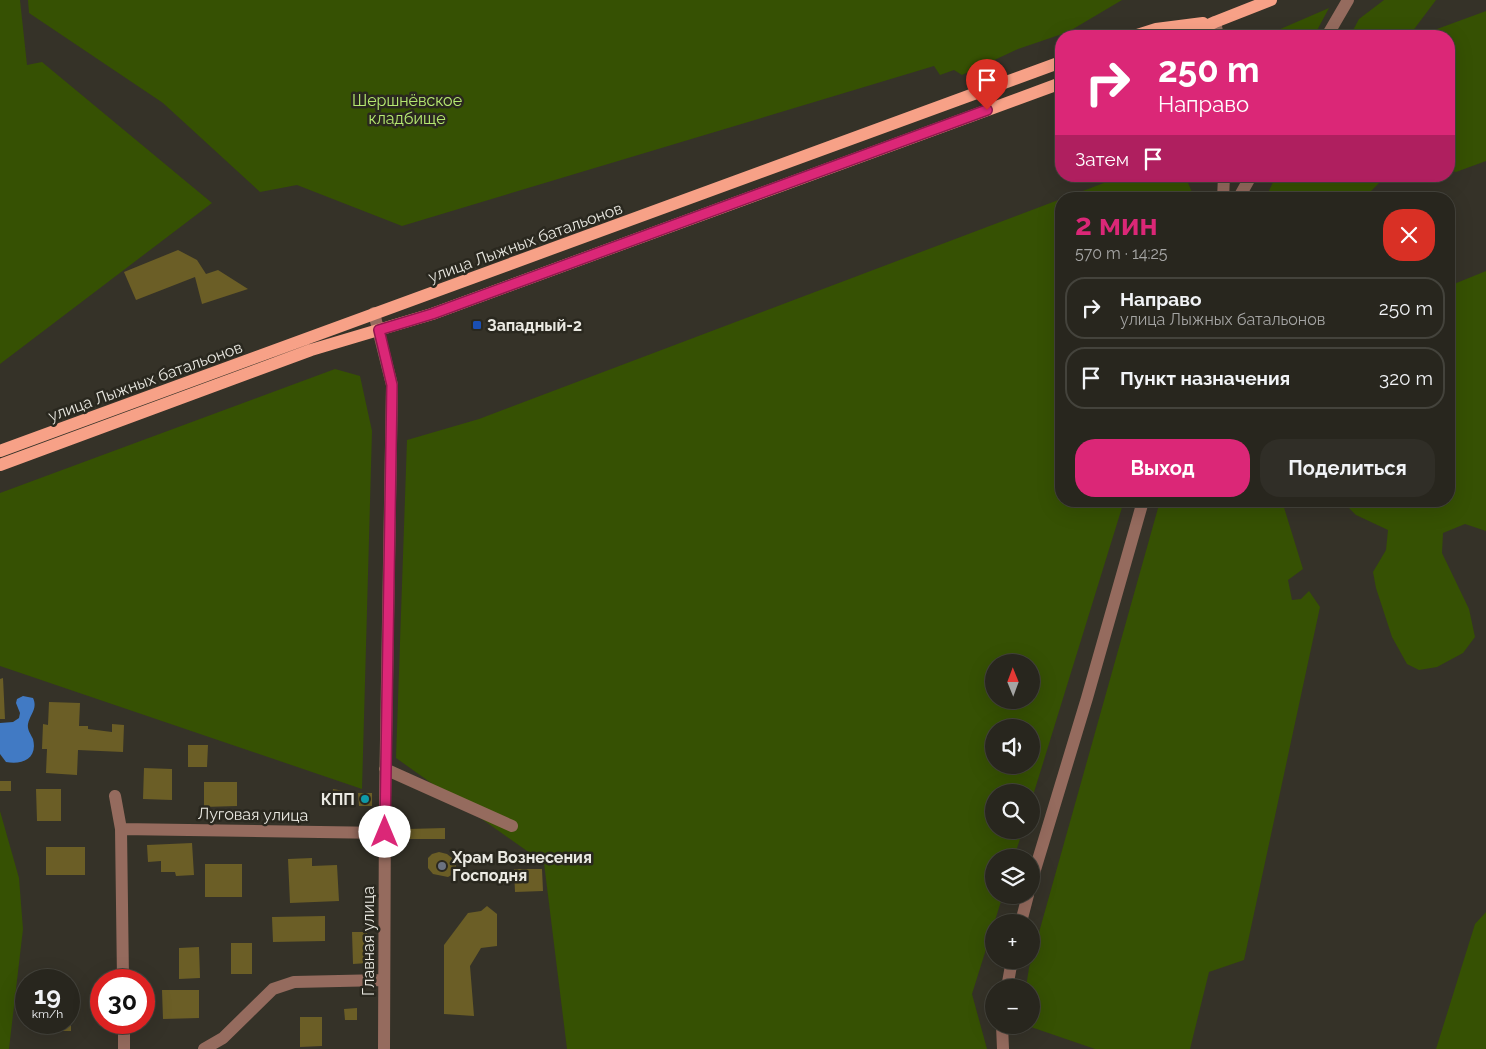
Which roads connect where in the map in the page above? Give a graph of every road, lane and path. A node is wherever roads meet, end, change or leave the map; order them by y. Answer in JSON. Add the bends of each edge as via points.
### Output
{"nodes":[{"id":1,"x":1271,"y":0,"type":"edge"},
{"id":2,"x":1348,"y":0,"type":"edge"},
{"id":3,"x":1215,"y":22,"type":"junction"},
{"id":4,"x":1153,"y":30,"type":"edge"},
{"id":5,"x":1197,"y":30,"type":"edge"},
{"id":6,"x":1217,"y":30,"type":"edge"},
{"id":7,"x":1330,"y":30,"type":"edge"},
{"id":8,"x":1055,"y":64,"type":"edge"},
{"id":9,"x":1055,"y":85,"type":"edge"},
{"id":10,"x":374,"y":313,"type":"junction"},
{"id":11,"x":379,"y":330,"type":"junction"},
{"id":12,"x":0,"y":451,"type":"edge"},
{"id":13,"x":0,"y":465,"type":"edge"},
{"id":14,"x":1141,"y":507,"type":"edge"},
{"id":15,"x":385,"y":769,"type":"junction"},
{"id":16,"x":115,"y":796,"type":"dead end"},
{"id":17,"x":512,"y":826,"type":"dead end"},
{"id":18,"x":121,"y":829,"type":"junction"},
{"id":19,"x":385,"y":832,"type":"junction"},
{"id":20,"x":1040,"y":853,"type":"edge"},
{"id":21,"x":123,"y":969,"type":"edge"},
{"id":22,"x":384,"y":980,"type":"junction"},
{"id":23,"x":124,"y":1034,"type":"edge"},
{"id":24,"x":1003,"y":1034,"type":"edge"},
{"id":25,"x":124,"y":1049,"type":"edge"},
{"id":26,"x":204,"y":1049,"type":"edge"},
{"id":27,"x":384,"y":1049,"type":"edge"},
{"id":28,"x":1004,"y":1049,"type":"edge"}],
"edges":[{"from":1,"to":3,"type":"main road"},
{"from":2,"to":7,"type":"street"},
{"from":3,"to":4,"type":"main road"},
{"from":3,"to":5,"type":"main road"},
{"from":3,"to":6,"type":"street"},
{"from":8,"to":10,"type":"main road","name":"улица Лыжных батальонов"},
{"from":9,"to":11,"type":"main road","name":"улица Лыжных батальонов","via":[[432,314]]},
{"from":10,"to":11,"type":"street","name":"Главная улица"},
{"from":10,"to":12,"type":"main road","name":"улица Лыжных батальонов"},
{"from":11,"to":13,"type":"main road","name":"улица Лыжных батальонов","via":[[311,350]]},
{"from":11,"to":15,"type":"street","name":"Главная улица","via":[[392,385]]},
{"from":14,"to":20,"type":"street"},
{"from":15,"to":17,"type":"street"},
{"from":15,"to":19,"type":"street","name":"Главная улица"},
{"from":16,"to":18,"type":"street"},
{"from":18,"to":19,"type":"street","name":"Луговая улица"},
{"from":18,"to":21,"type":"street"},
{"from":19,"to":22,"type":"street","name":"Главная улица"},
{"from":22,"to":26,"type":"street","via":[[294,982],[273,989],[223,1038]]},
{"from":22,"to":27,"type":"street","name":"Главная улица"},
{"from":23,"to":25,"type":"street"},
{"from":24,"to":28,"type":"street"}]}
